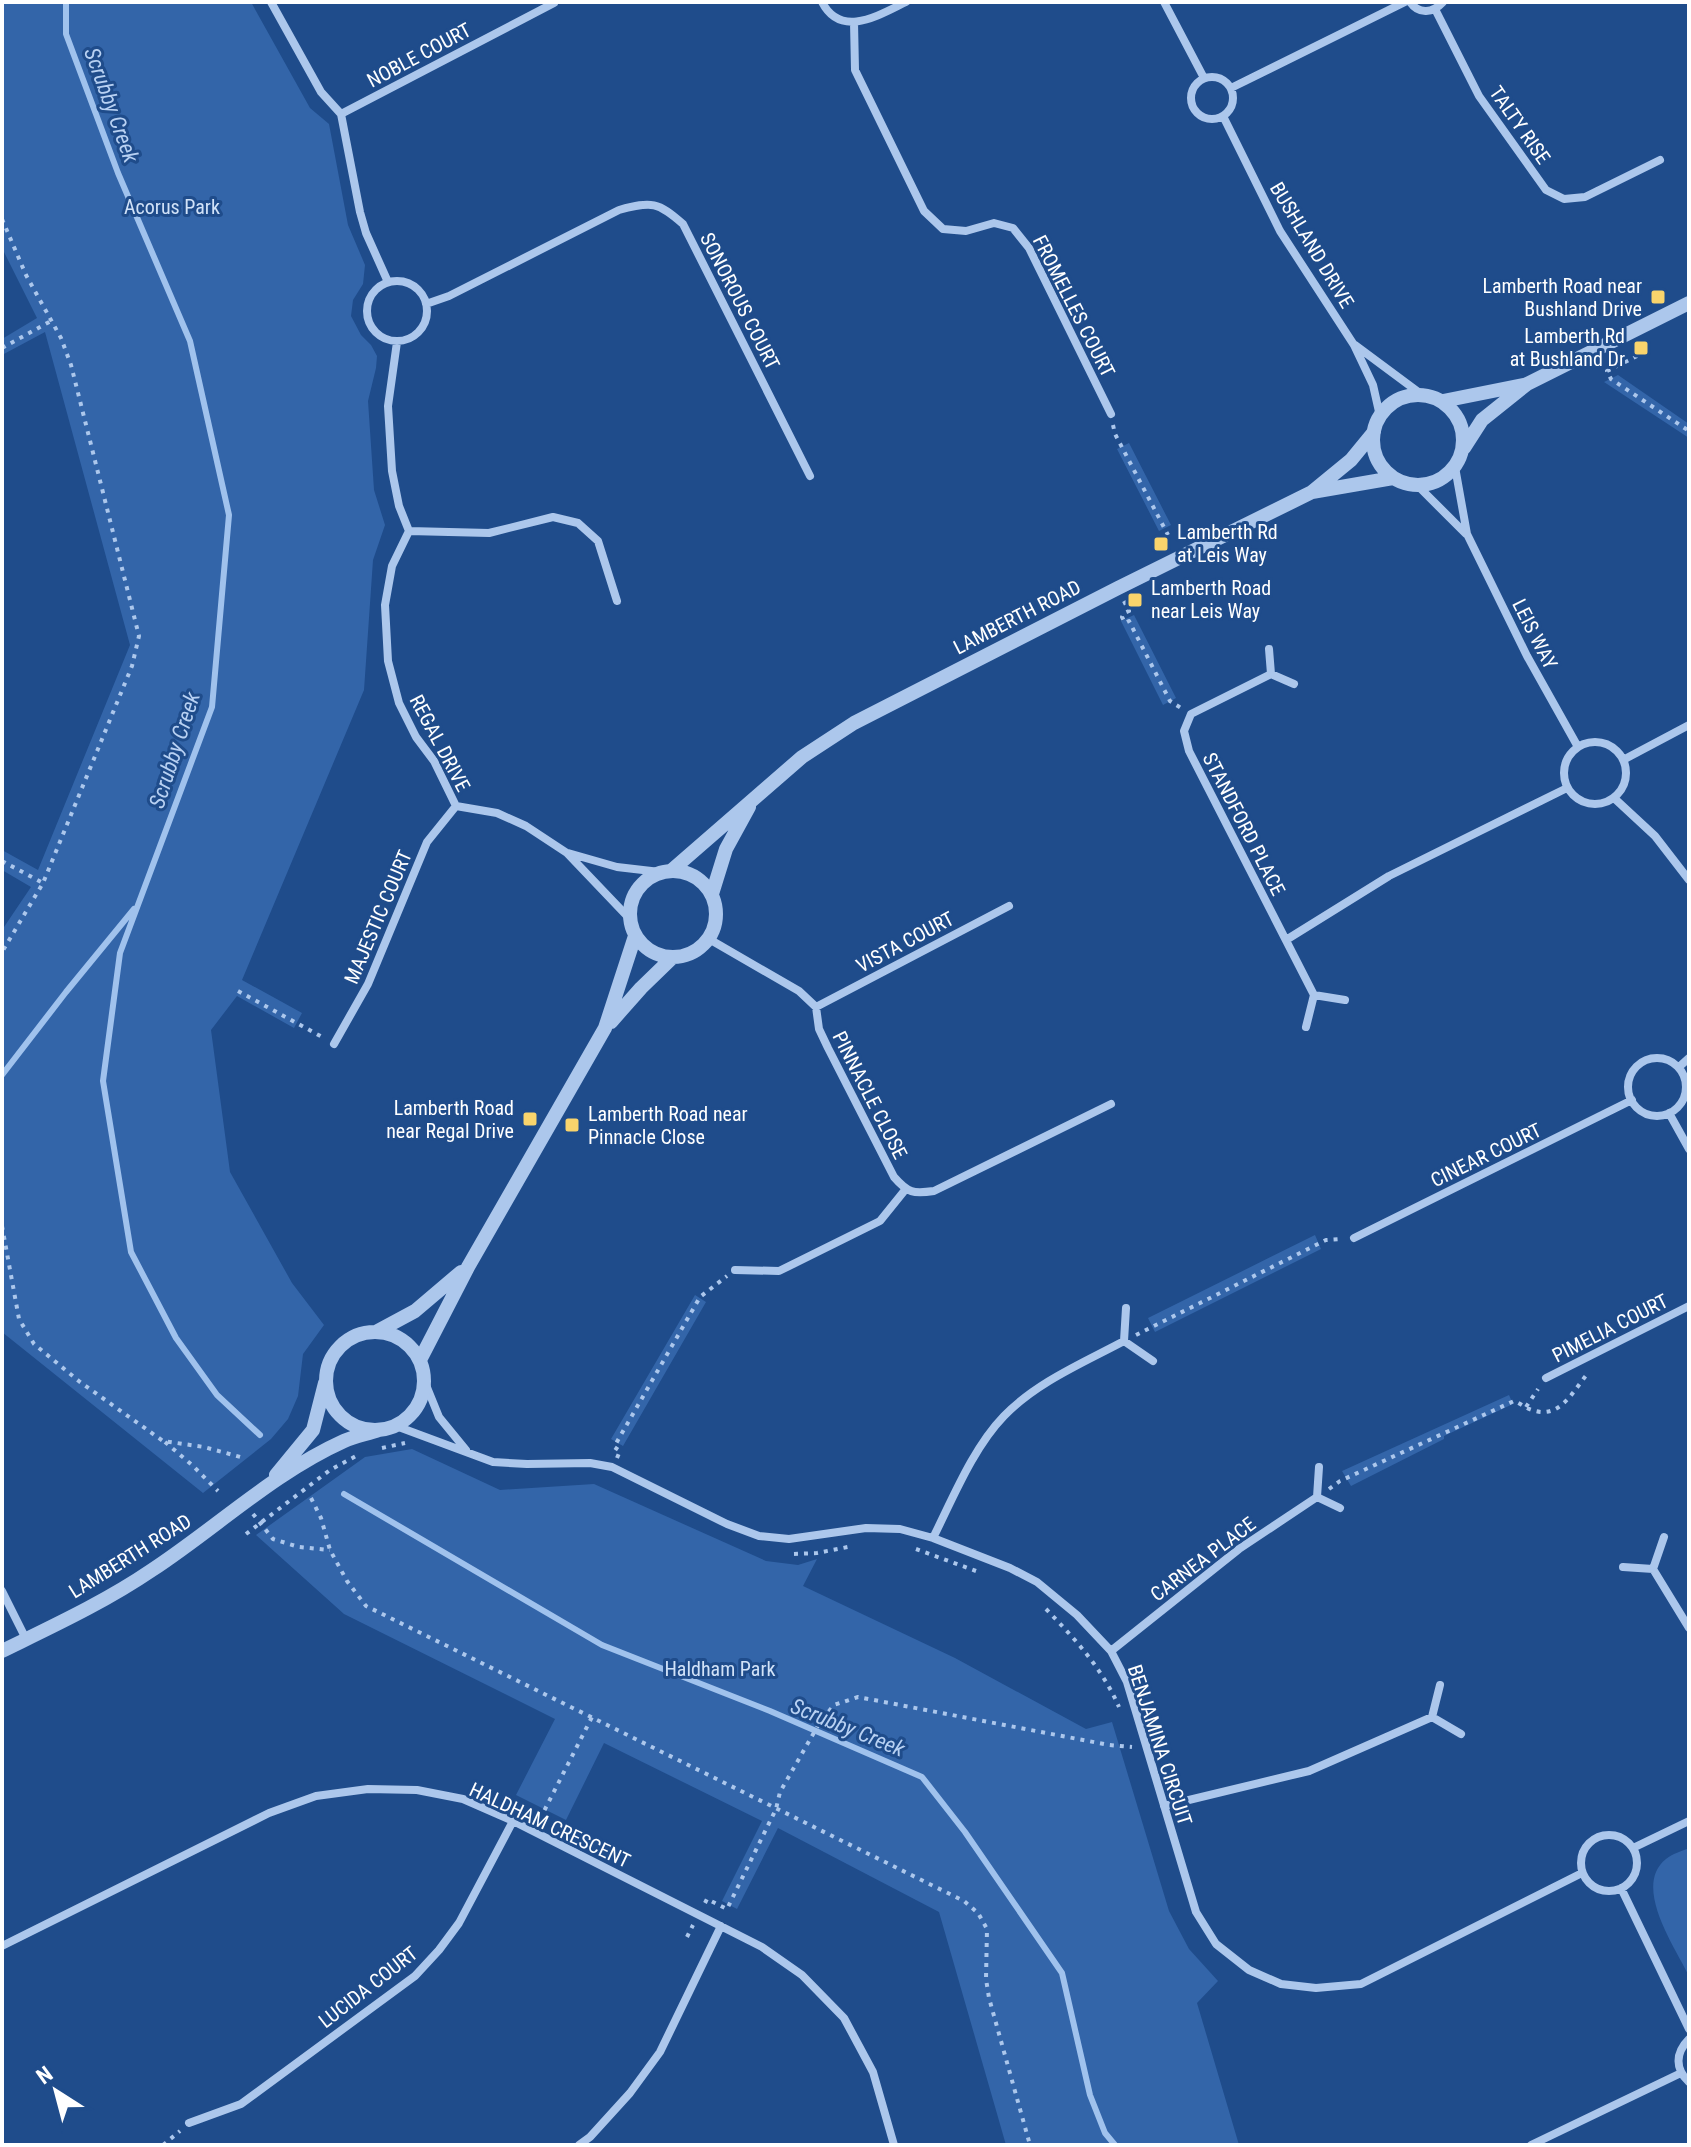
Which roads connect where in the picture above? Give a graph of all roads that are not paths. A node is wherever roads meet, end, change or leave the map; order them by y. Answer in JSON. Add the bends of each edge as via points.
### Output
{"nodes":[{"id":1,"x":271,"y":2,"type":"edge"},
{"id":2,"x":822,"y":2,"type":"edge"},
{"id":3,"x":906,"y":2,"type":"edge"},
{"id":4,"x":1164,"y":2,"type":"edge"},
{"id":5,"x":1408,"y":2,"type":"edge"},
{"id":6,"x":1443,"y":2,"type":"edge"},
{"id":7,"x":554,"y":3,"type":"edge"},
{"id":8,"x":1435,"y":9,"type":"junction"},
{"id":9,"x":854,"y":22,"type":"junction"},
{"id":10,"x":1204,"y":78,"type":"junction"},
{"id":11,"x":1231,"y":88,"type":"junction"},
{"id":12,"x":341,"y":114,"type":"junction"},
{"id":13,"x":1223,"y":116,"type":"junction"},
{"id":14,"x":1660,"y":160,"type":"dead end"},
{"id":15,"x":388,"y":282,"type":"junction"},
{"id":16,"x":1689,"y":303,"type":"edge"},
{"id":17,"x":426,"y":304,"type":"junction"},
{"id":18,"x":397,"y":342,"type":"junction"},
{"id":19,"x":1354,"y":345,"type":"junction"},
{"id":20,"x":1527,"y":384,"type":"junction"},
{"id":21,"x":1421,"y":394,"type":"junction"},
{"id":22,"x":1443,"y":401,"type":"junction"},
{"id":23,"x":1111,"y":414,"type":"road end"},
{"id":24,"x":1380,"y":416,"type":"junction"},
{"id":25,"x":1374,"y":432,"type":"junction"},
{"id":26,"x":1463,"y":451,"type":"junction"},
{"id":27,"x":1455,"y":467,"type":"junction"},
{"id":28,"x":810,"y":476,"type":"dead end"},
{"id":29,"x":1393,"y":478,"type":"junction"},
{"id":30,"x":1417,"y":485,"type":"junction"},
{"id":31,"x":1312,"y":492,"type":"junction"},
{"id":32,"x":409,"y":531,"type":"junction"},
{"id":33,"x":1467,"y":534,"type":"junction"},
{"id":34,"x":617,"y":601,"type":"dead end"},
{"id":35,"x":1269,"y":649,"type":"dead end"},
{"id":36,"x":1271,"y":674,"type":"junction"},
{"id":37,"x":1294,"y":684,"type":"dead end"},
{"id":38,"x":1689,"y":725,"type":"edge"},
{"id":39,"x":1578,"y":747,"type":"junction"},
{"id":40,"x":1623,"y":760,"type":"junction"},
{"id":41,"x":1567,"y":788,"type":"junction"},
{"id":42,"x":1614,"y":798,"type":"junction"},
{"id":43,"x":753,"y":800,"type":"junction"},
{"id":44,"x":456,"y":806,"type":"junction"},
{"id":45,"x":567,"y":853,"type":"junction"},
{"id":46,"x":666,"y":871,"type":"junction"},
{"id":47,"x":1689,"y":880,"type":"edge"},
{"id":48,"x":712,"y":894,"type":"junction"},
{"id":49,"x":1009,"y":906,"type":"dead end"},
{"id":50,"x":629,"y":918,"type":"junction"},
{"id":51,"x":635,"y":936,"type":"junction"},
{"id":52,"x":709,"y":939,"type":"junction"},
{"id":53,"x":1286,"y":940,"type":"junction"},
{"id":54,"x":673,"y":957,"type":"junction"},
{"id":55,"x":1314,"y":995,"type":"junction"},
{"id":56,"x":1345,"y":1000,"type":"dead end"},
{"id":57,"x":816,"y":1007,"type":"junction"},
{"id":58,"x":1306,"y":1027,"type":"dead end"},
{"id":59,"x":605,"y":1028,"type":"junction"},
{"id":60,"x":334,"y":1044,"type":"road end"},
{"id":61,"x":1689,"y":1058,"type":"edge"},
{"id":62,"x":1679,"y":1067,"type":"junction"},
{"id":63,"x":1632,"y":1100,"type":"junction"},
{"id":64,"x":1111,"y":1104,"type":"dead end"},
{"id":65,"x":1669,"y":1113,"type":"junction"},
{"id":66,"x":1689,"y":1149,"type":"edge"},
{"id":67,"x":905,"y":1190,"type":"junction"},
{"id":68,"x":1354,"y":1238,"type":"road end"},
{"id":69,"x":468,"y":1267,"type":"junction"},
{"id":70,"x":735,"y":1270,"type":"road end"},
{"id":71,"x":1689,"y":1306,"type":"edge"},
{"id":72,"x":1126,"y":1308,"type":"dead end"},
{"id":73,"x":376,"y":1332,"type":"junction"},
{"id":74,"x":1124,"y":1341,"type":"junction"},
{"id":75,"x":420,"y":1360,"type":"junction"},
{"id":76,"x":1153,"y":1361,"type":"dead end"},
{"id":77,"x":326,"y":1376,"type":"junction"},
{"id":78,"x":1546,"y":1378,"type":"road end"},
{"id":79,"x":424,"y":1380,"type":"junction"},
{"id":80,"x":396,"y":1426,"type":"junction"},
{"id":81,"x":379,"y":1430,"type":"junction"},
{"id":82,"x":467,"y":1452,"type":"junction"},
{"id":83,"x":1319,"y":1467,"type":"dead end"},
{"id":84,"x":271,"y":1482,"type":"junction"},
{"id":85,"x":1317,"y":1497,"type":"junction"},
{"id":86,"x":1340,"y":1508,"type":"dead end"},
{"id":87,"x":1664,"y":1537,"type":"dead end"},
{"id":88,"x":933,"y":1538,"type":"junction"},
{"id":89,"x":1623,"y":1567,"type":"dead end"},
{"id":90,"x":1653,"y":1569,"type":"junction"},
{"id":91,"x":2,"y":1591,"type":"edge"},
{"id":92,"x":1689,"y":1628,"type":"edge"},
{"id":93,"x":26,"y":1639,"type":"junction"},
{"id":94,"x":2,"y":1651,"type":"edge"},
{"id":95,"x":1111,"y":1651,"type":"junction"},
{"id":96,"x":1440,"y":1685,"type":"dead end"},
{"id":97,"x":1432,"y":1717,"type":"junction"},
{"id":98,"x":1461,"y":1734,"type":"dead end"},
{"id":99,"x":1164,"y":1806,"type":"junction"},
{"id":100,"x":513,"y":1821,"type":"junction"},
{"id":101,"x":1689,"y":1821,"type":"edge"},
{"id":102,"x":1633,"y":1848,"type":"junction"},
{"id":103,"x":1582,"y":1873,"type":"junction"},
{"id":104,"x":1621,"y":1888,"type":"junction"},
{"id":105,"x":721,"y":1926,"type":"junction"},
{"id":106,"x":2,"y":1946,"type":"edge"},
{"id":107,"x":1689,"y":2029,"type":"edge"},
{"id":108,"x":1689,"y":2039,"type":"edge"},
{"id":109,"x":1681,"y":2073,"type":"junction"},
{"id":110,"x":1689,"y":2082,"type":"edge"},
{"id":111,"x":189,"y":2123,"type":"road end"},
{"id":112,"x":579,"y":2145,"type":"edge"},
{"id":113,"x":894,"y":2145,"type":"edge"},
{"id":114,"x":1531,"y":2145,"type":"edge"}],
"edges":[{"from":1,"to":12,"type":"street","via":[[321,92]]},
{"from":2,"to":9,"type":"street","via":[[841,21]]},
{"from":3,"to":9,"type":"street"},
{"from":4,"to":10,"type":"street"},
{"from":5,"to":8,"type":"street","via":[[1420,10]]},
{"from":5,"to":11,"type":"street"},
{"from":6,"to":8,"type":"street"},
{"from":7,"to":12,"type":"street","name":"NOBLE COURT"},
{"from":8,"to":14,"type":"street","name":"TALTY RISE","via":[[1479,96],[1546,190],[1564,199],[1585,197]]},
{"from":9,"to":23,"type":"street","name":"FROMELLES COURT","via":[[855,70],[924,211],[943,229],[966,231],[994,223],[1013,228],[1029,248]]},
{"from":10,"to":11,"type":"street","via":[[1219,77]]},
{"from":10,"to":13,"type":"street","via":[[1191,90],[1193,107],[1206,118]]},
{"from":11,"to":13,"type":"street","via":[[1233,103]]},
{"from":12,"to":15,"type":"street","via":[[360,212]]},
{"from":13,"to":19,"type":"street","name":"BUSHLAND DRIVE","via":[[1280,231]]},
{"from":15,"to":17,"type":"street","via":[[407,282]]},
{"from":15,"to":18,"type":"street","via":[[372,293],[367,321],[379,336]]},
{"from":16,"to":20,"type":"street"},
{"from":17,"to":18,"type":"street","via":[[421,330]]},
{"from":17,"to":28,"type":"street","name":"SONOROUS COURT","via":[[619,210],[643,203],[664,208],[683,224]]},
{"from":18,"to":32,"type":"street","via":[[388,419],[392,471]]},
{"from":19,"to":21,"type":"street","name":"BUSHLAND DRIVE"},
{"from":19,"to":24,"type":"street","name":"BUSHLAND DRIVE","via":[[1373,385]]},
{"from":20,"to":22,"type":"street"},
{"from":20,"to":26,"type":"street","via":[[1482,420]]},
{"from":21,"to":22,"type":"street"},
{"from":21,"to":24,"type":"street","via":[[1397,399]]},
{"from":22,"to":26,"type":"street","via":[[1461,422]]},
{"from":24,"to":25,"type":"street","name":"LAMBERTH ROAD"},
{"from":25,"to":29,"type":"street","via":[[1376,458]]},
{"from":25,"to":31,"type":"street","name":"LAMBERTH ROAD","via":[[1351,460]]},
{"from":26,"to":27,"type":"street"},
{"from":27,"to":30,"type":"street","via":[[1445,477]]},
{"from":27,"to":33,"type":"street","name":"LEIS WAY"},
{"from":29,"to":30,"type":"street","name":"LAMBERTH ROAD"},
{"from":29,"to":31,"type":"street","name":"LAMBERTH ROAD"},
{"from":30,"to":33,"type":"street","name":"LEIS WAY"},
{"from":31,"to":43,"type":"street","name":"LAMBERTH ROAD","via":[[854,723],[802,757]]},
{"from":32,"to":34,"type":"street","via":[[489,533],[553,517],[578,523],[598,541]]},
{"from":32,"to":44,"type":"street","name":"REGAL DRIVE","via":[[392,566],[385,605],[388,661],[399,703]]},
{"from":33,"to":39,"type":"street","name":"LEIS WAY"},
{"from":35,"to":36,"type":"street"},
{"from":36,"to":37,"type":"street"},
{"from":36,"to":53,"type":"street","name":"STANDFORD PLACE","via":[[1191,714],[1184,731],[1189,751]]},
{"from":38,"to":40,"type":"street"},
{"from":39,"to":40,"type":"street","via":[[1604,743]]},
{"from":39,"to":41,"type":"street","via":[[1565,765]]},
{"from":40,"to":42,"type":"street","via":[[1625,780]]},
{"from":41,"to":42,"type":"street","via":[[1588,804]]},
{"from":41,"to":53,"type":"street","via":[[1389,876]]},
{"from":42,"to":47,"type":"street","via":[[1655,836]]},
{"from":43,"to":46,"type":"street","name":"LAMBERTH ROAD"},
{"from":43,"to":48,"type":"street","name":"LAMBERTH ROAD","via":[[726,849]]},
{"from":44,"to":45,"type":"street","name":"REGAL DRIVE","via":[[497,813]]},
{"from":44,"to":60,"type":"street","name":"MAJESTIC COURT","via":[[427,842],[368,984]]},
{"from":45,"to":46,"type":"street","name":"REGAL DRIVE","via":[[617,867]]},
{"from":45,"to":50,"type":"street","name":"REGAL DRIVE"},
{"from":46,"to":48,"type":"street","via":[[695,876]]},
{"from":46,"to":50,"type":"street","name":"LAMBERTH ROAD","via":[[636,889]]},
{"from":48,"to":52,"type":"street","name":"LAMBERTH ROAD","via":[[716,917]]},
{"from":49,"to":57,"type":"street","name":"VISTA COURT"},
{"from":50,"to":51,"type":"street"},
{"from":51,"to":54,"type":"street","via":[[658,955]]},
{"from":51,"to":59,"type":"street","name":"LAMBERTH ROAD"},
{"from":52,"to":54,"type":"street","name":"LAMBERTH ROAD","via":[[699,949]]},
{"from":52,"to":57,"type":"street","via":[[799,991]]},
{"from":53,"to":55,"type":"street","name":"STANDFORD PLACE"},
{"from":54,"to":59,"type":"street","name":"LAMBERTH ROAD"},
{"from":55,"to":56,"type":"street"},
{"from":55,"to":58,"type":"street"},
{"from":57,"to":67,"type":"street","name":"PINNACLE CLOSE","via":[[828,1048]]},
{"from":59,"to":69,"type":"street","name":"LAMBERTH ROAD"},
{"from":61,"to":62,"type":"street"},
{"from":62,"to":63,"type":"street","via":[[1663,1058],[1637,1066],[1629,1082]]},
{"from":62,"to":65,"type":"street","via":[[1686,1092]]},
{"from":63,"to":65,"type":"street","via":[[1644,1112]]},
{"from":63,"to":68,"type":"street","name":"CINEAR COURT"},
{"from":64,"to":67,"type":"street","via":[[934,1191]]},
{"from":65,"to":66,"type":"street"},
{"from":67,"to":70,"type":"street","via":[[880,1221],[779,1271]]},
{"from":69,"to":73,"type":"street","name":"LAMBERTH ROAD","via":[[415,1311]]},
{"from":69,"to":75,"type":"street","name":"LAMBERTH ROAD"},
{"from":71,"to":78,"type":"street","name":"PIMELIA COURT"},
{"from":72,"to":74,"type":"street"},
{"from":73,"to":75,"type":"street","via":[[402,1340]]},
{"from":73,"to":77,"type":"street","name":"LAMBERTH ROAD","via":[[348,1340],[337,1350]]},
{"from":74,"to":76,"type":"street"},
{"from":74,"to":88,"type":"street","via":[[1039,1387],[1004,1416],[981,1445]]},
{"from":75,"to":79,"type":"street"},
{"from":77,"to":81,"type":"street","via":[[331,1404],[340,1415],[351,1424]]},
{"from":77,"to":84,"type":"street","name":"LAMBERTH ROAD","via":[[313,1430]]},
{"from":79,"to":80,"type":"street","via":[[417,1407]]},
{"from":79,"to":82,"type":"street","via":[[439,1417]]},
{"from":80,"to":81,"type":"street","name":"LAMBERTH ROAD"},
{"from":80,"to":82,"type":"street","name":"BENJAMINA CIRCUIT"},
{"from":81,"to":84,"type":"street","name":"LAMBERTH ROAD","via":[[345,1440]]},
{"from":82,"to":88,"type":"street","name":"BENJAMINA CIRCUIT","via":[[493,1462],[612,1467],[759,1536],[789,1539],[866,1528],[900,1529]]},
{"from":83,"to":85,"type":"street"},
{"from":84,"to":93,"type":"street","name":"LAMBERTH ROAD","via":[[149,1573]]},
{"from":85,"to":86,"type":"street"},
{"from":85,"to":95,"type":"street","name":"CARNEA PLACE","via":[[1239,1549]]},
{"from":87,"to":90,"type":"street"},
{"from":88,"to":95,"type":"street","name":"BENJAMINA CIRCUIT","via":[[1037,1582]]},
{"from":89,"to":90,"type":"street"},
{"from":90,"to":92,"type":"street"},
{"from":91,"to":93,"type":"street"},
{"from":93,"to":94,"type":"street","name":"LAMBERTH ROAD"},
{"from":95,"to":99,"type":"street","name":"BENJAMINA CIRCUIT","via":[[1127,1682]]},
{"from":96,"to":97,"type":"street"},
{"from":97,"to":98,"type":"street"},
{"from":97,"to":99,"type":"street","via":[[1309,1771]]},
{"from":99,"to":103,"type":"street","name":"BENJAMINA CIRCUIT","via":[[1196,1912],[1216,1944],[1249,1970],[1281,1984],[1361,1984]]},
{"from":100,"to":105,"type":"street","name":"HALDHAM CRESCENT"},
{"from":100,"to":106,"type":"street","name":"HALDHAM CRESCENT","via":[[463,1799],[417,1790],[316,1796],[269,1813]]},
{"from":100,"to":111,"type":"street","name":"LUCIDA COURT","via":[[459,1923],[415,1976],[241,2104]]},
{"from":101,"to":102,"type":"street"},
{"from":102,"to":103,"type":"street","via":[[1621,1837],[1596,1837],[1584,1848]]},
{"from":102,"to":104,"type":"street","via":[[1637,1866]]},
{"from":103,"to":104,"type":"street","via":[[1602,1891]]},
{"from":104,"to":107,"type":"street"},
{"from":105,"to":112,"type":"street","via":[[660,2052],[630,2093]]},
{"from":105,"to":113,"type":"street","name":"HALDHAM CRESCENT","via":[[802,1975],[844,2018],[873,2072]]},
{"from":108,"to":109,"type":"street","via":[[1681,2048]]},
{"from":109,"to":110,"type":"street"},
{"from":109,"to":114,"type":"street"}]}
